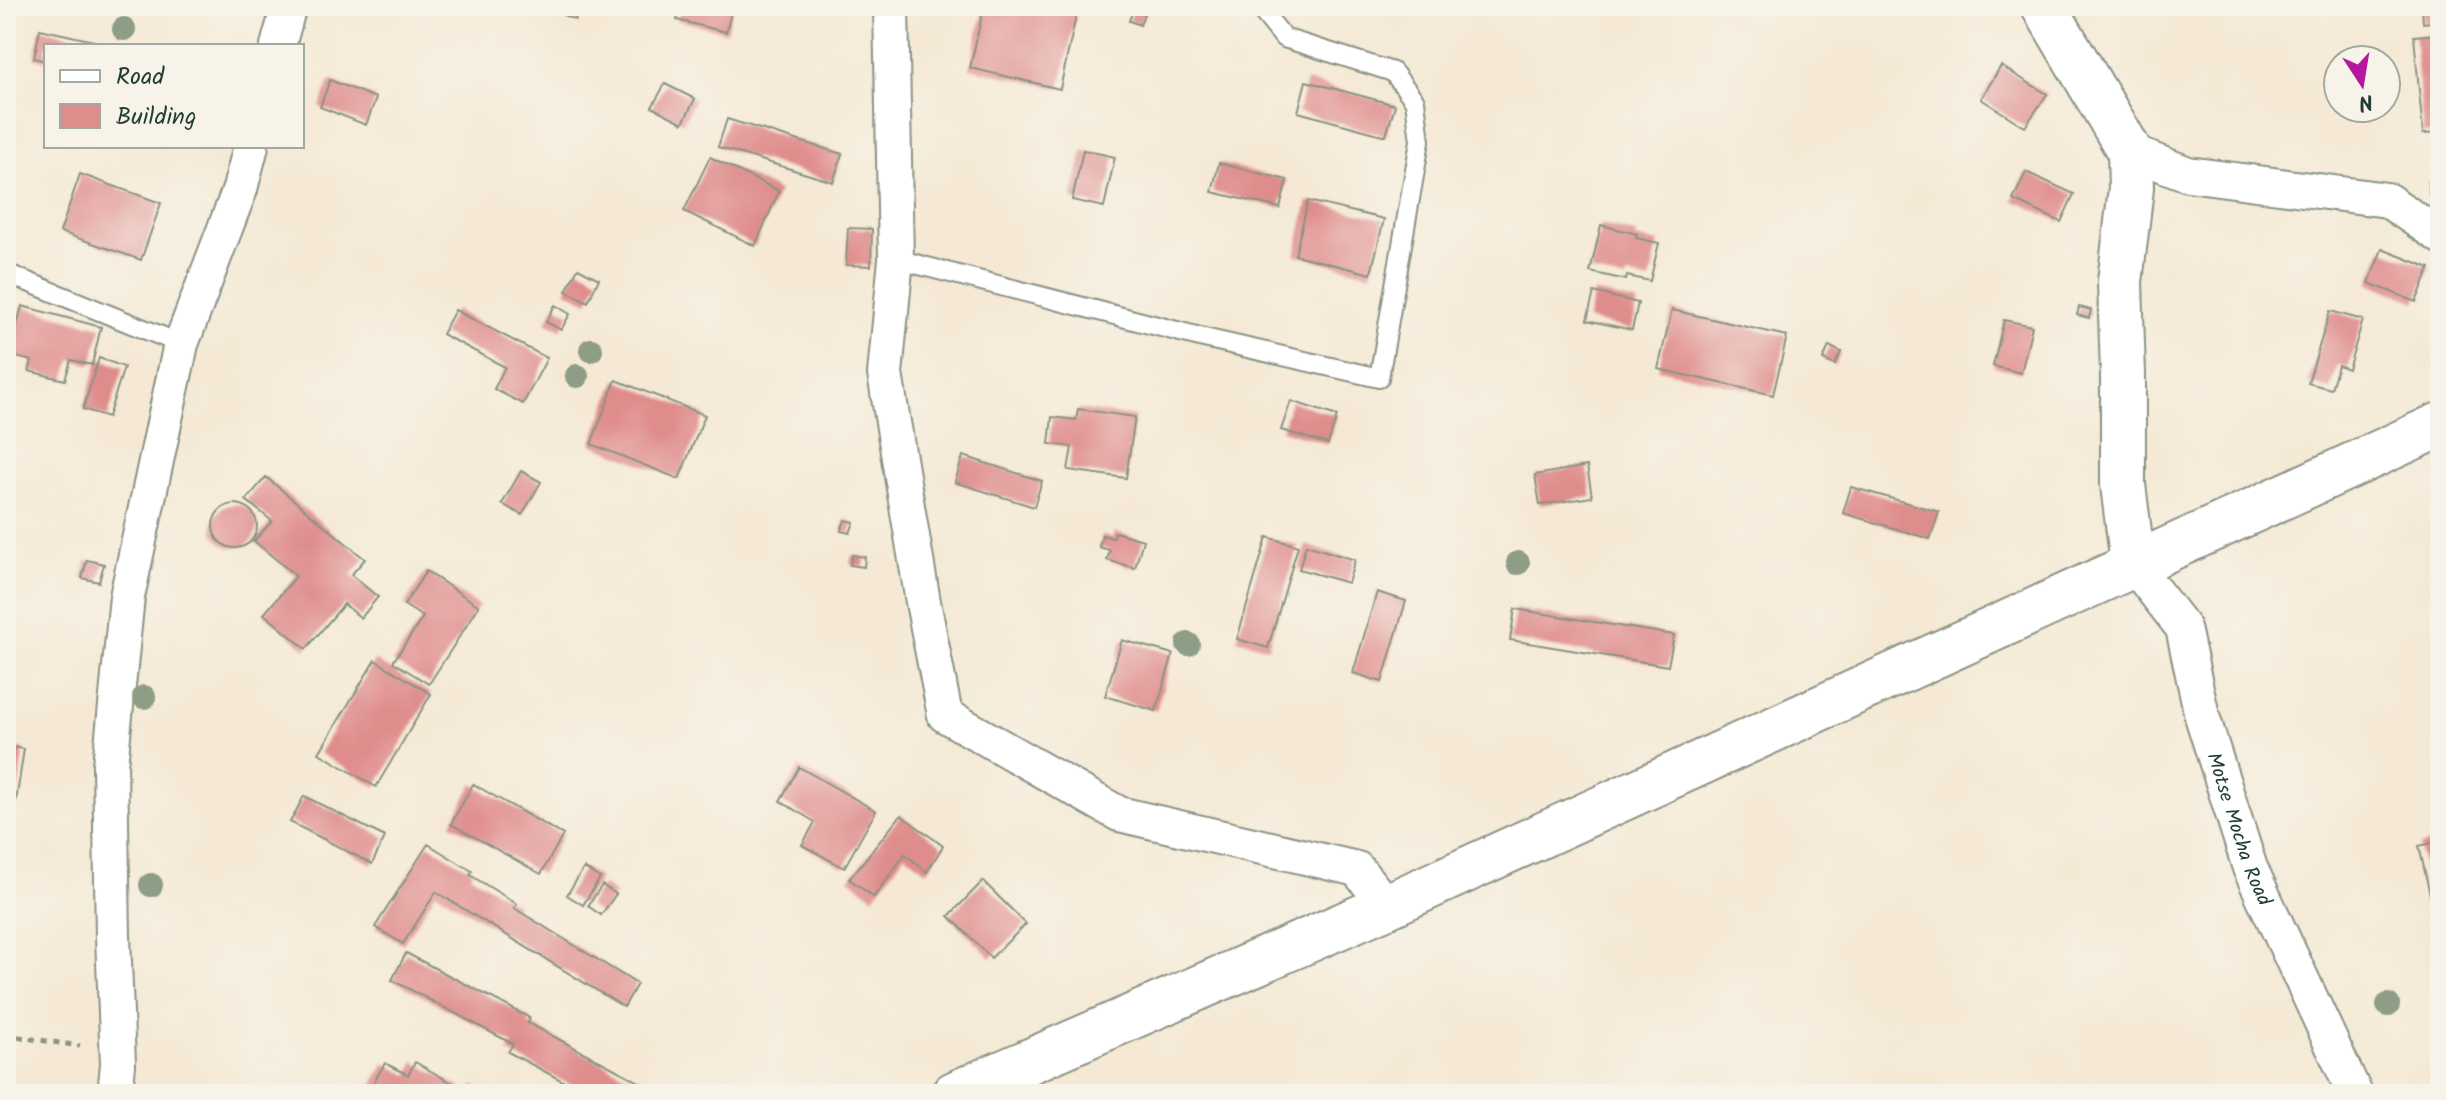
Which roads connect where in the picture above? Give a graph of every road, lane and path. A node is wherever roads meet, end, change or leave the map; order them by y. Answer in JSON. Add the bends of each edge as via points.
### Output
{"nodes":[{"id":1,"x":289,"y":6,"type":"edge"},
{"id":2,"x":891,"y":6,"type":"edge"},
{"id":3,"x":1258,"y":6,"type":"edge"},
{"id":4,"x":2044,"y":6,"type":"edge"},
{"id":5,"x":279,"y":44,"type":"edge"},
{"id":6,"x":250,"y":148,"type":"edge"},
{"id":7,"x":2130,"y":152,"type":"junction"},
{"id":8,"x":2440,"y":236,"type":"edge"},
{"id":9,"x":896,"y":259,"type":"junction"},
{"id":10,"x":6,"y":273,"type":"edge"},
{"id":11,"x":181,"y":344,"type":"junction"},
{"id":12,"x":2440,"y":425,"type":"edge"},
{"id":13,"x":2133,"y":564,"type":"junction"},
{"id":14,"x":1387,"y":906,"type":"junction"},
{"id":15,"x":6,"y":1035,"type":"edge"},
{"id":16,"x":117,"y":1079,"type":"edge"},
{"id":17,"x":954,"y":1094,"type":"edge"},
{"id":18,"x":2355,"y":1094,"type":"edge"}],
"edges":[{"from":1,"to":5,"type":"street"},
{"from":2,"to":9,"type":"street"},
{"from":3,"to":9,"type":"lane","via":[[1284,38],[1393,72],[1415,101],[1420,141],[1379,378]]},
{"from":4,"to":7,"type":"main road"},
{"from":6,"to":11,"type":"street"},
{"from":7,"to":8,"type":"street","via":[[2188,174],[2387,200]]},
{"from":7,"to":13,"type":"main road","via":[[2120,282],[2123,485]]},
{"from":9,"to":14,"type":"street","via":[[885,374],[945,715],[1119,814],[1357,869]]},
{"from":10,"to":11,"type":"lane"},
{"from":11,"to":16,"type":"street","via":[[127,597],[110,765]]},
{"from":12,"to":13,"type":"main road"},
{"from":13,"to":14,"type":"main road"},
{"from":13,"to":18,"type":"street","name":"Motse Mocha Road","via":[[2183,628],[2202,716],[2250,868]]},
{"from":14,"to":17,"type":"main road"},
{"from":15,"to":16,"type":"path","via":[[83,1046]]}]}
